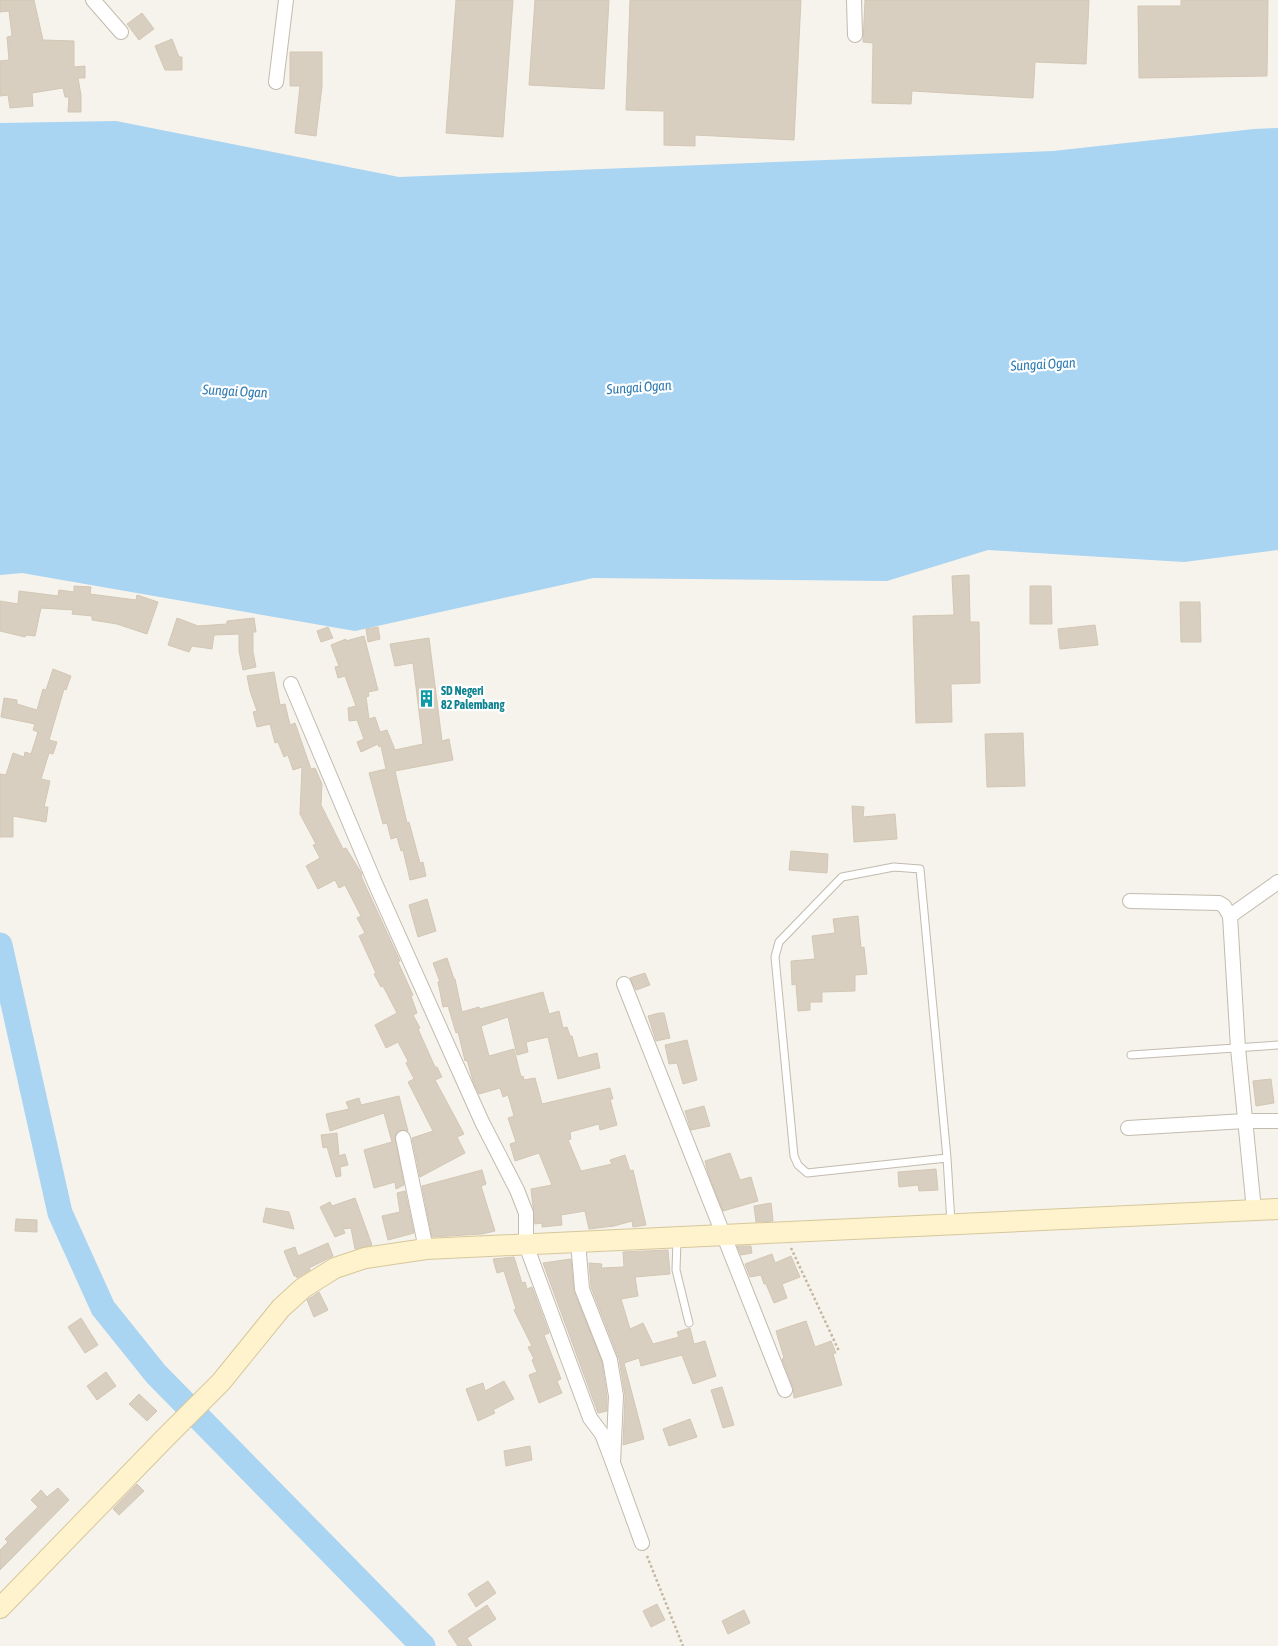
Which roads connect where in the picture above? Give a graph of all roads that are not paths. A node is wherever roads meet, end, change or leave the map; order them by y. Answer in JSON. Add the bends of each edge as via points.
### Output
{"nodes":[{"id":1,"x":93,"y":0,"type":"edge"},
{"id":2,"x":286,"y":0,"type":"edge"},
{"id":3,"x":854,"y":0,"type":"edge"},
{"id":4,"x":121,"y":32,"type":"dead end"},
{"id":5,"x":856,"y":35,"type":"dead end"},
{"id":6,"x":276,"y":82,"type":"dead end"},
{"id":7,"x":291,"y":684,"type":"dead end"},
{"id":8,"x":1278,"y":882,"type":"edge"},
{"id":9,"x":1130,"y":901,"type":"dead end"},
{"id":10,"x":1230,"y":916,"type":"junction"},
{"id":11,"x":624,"y":984,"type":"dead end"},
{"id":12,"x":1278,"y":1045,"type":"edge"},
{"id":13,"x":1238,"y":1048,"type":"junction"},
{"id":14,"x":1131,"y":1055,"type":"dead end"},
{"id":15,"x":1246,"y":1121,"type":"junction"},
{"id":16,"x":1278,"y":1121,"type":"edge"},
{"id":17,"x":1128,"y":1128,"type":"dead end"},
{"id":18,"x":402,"y":1138,"type":"dead end"},
{"id":19,"x":946,"y":1158,"type":"junction"},
{"id":20,"x":1278,"y":1209,"type":"edge"},
{"id":21,"x":1254,"y":1210,"type":"junction"},
{"id":22,"x":951,"y":1226,"type":"junction"},
{"id":23,"x":725,"y":1236,"type":"junction"},
{"id":24,"x":677,"y":1237,"type":"junction"},
{"id":25,"x":578,"y":1242,"type":"junction"},
{"id":26,"x":526,"y":1244,"type":"junction"},
{"id":27,"x":426,"y":1249,"type":"junction"},
{"id":28,"x":688,"y":1323,"type":"dead end"},
{"id":29,"x":785,"y":1390,"type":"dead end"},
{"id":30,"x":609,"y":1432,"type":"junction"},
{"id":31,"x":642,"y":1543,"type":"road end"},
{"id":32,"x":0,"y":1608,"type":"edge"}],
"edges":[{"from":1,"to":4,"type":"street"},
{"from":2,"to":6,"type":"street"},
{"from":3,"to":5,"type":"street"},
{"from":7,"to":26,"type":"street","via":[[379,891],[482,1122],[516,1190],[526,1214]]},
{"from":8,"to":10,"type":"street"},
{"from":9,"to":10,"type":"street","via":[[1219,903]]},
{"from":10,"to":13,"type":"street"},
{"from":11,"to":23,"type":"street"},
{"from":12,"to":13,"type":"lane"},
{"from":13,"to":14,"type":"lane"},
{"from":13,"to":15,"type":"street"},
{"from":15,"to":16,"type":"street"},
{"from":15,"to":17,"type":"street"},
{"from":15,"to":21,"type":"street"},
{"from":18,"to":27,"type":"street"},
{"from":19,"to":19,"type":"lane","via":[[920,869],[894,867],[842,877],[779,942],[775,957],[794,1156],[806,1173]]},
{"from":19,"to":22,"type":"lane"},
{"from":20,"to":21,"type":"street"},
{"from":21,"to":22,"type":"street"},
{"from":22,"to":23,"type":"street"},
{"from":23,"to":24,"type":"street"},
{"from":23,"to":29,"type":"street"},
{"from":24,"to":25,"type":"street"},
{"from":24,"to":28,"type":"lane","via":[[676,1270]]},
{"from":25,"to":26,"type":"street"},
{"from":25,"to":30,"type":"street","via":[[582,1288],[610,1360],[616,1396]]},
{"from":26,"to":27,"type":"street"},
{"from":26,"to":30,"type":"street","via":[[590,1418]]},
{"from":27,"to":32,"type":"street","via":[[365,1258],[335,1268],[303,1288],[281,1308],[221,1382]]},
{"from":30,"to":31,"type":"street","via":[[613,1463]]}]}
